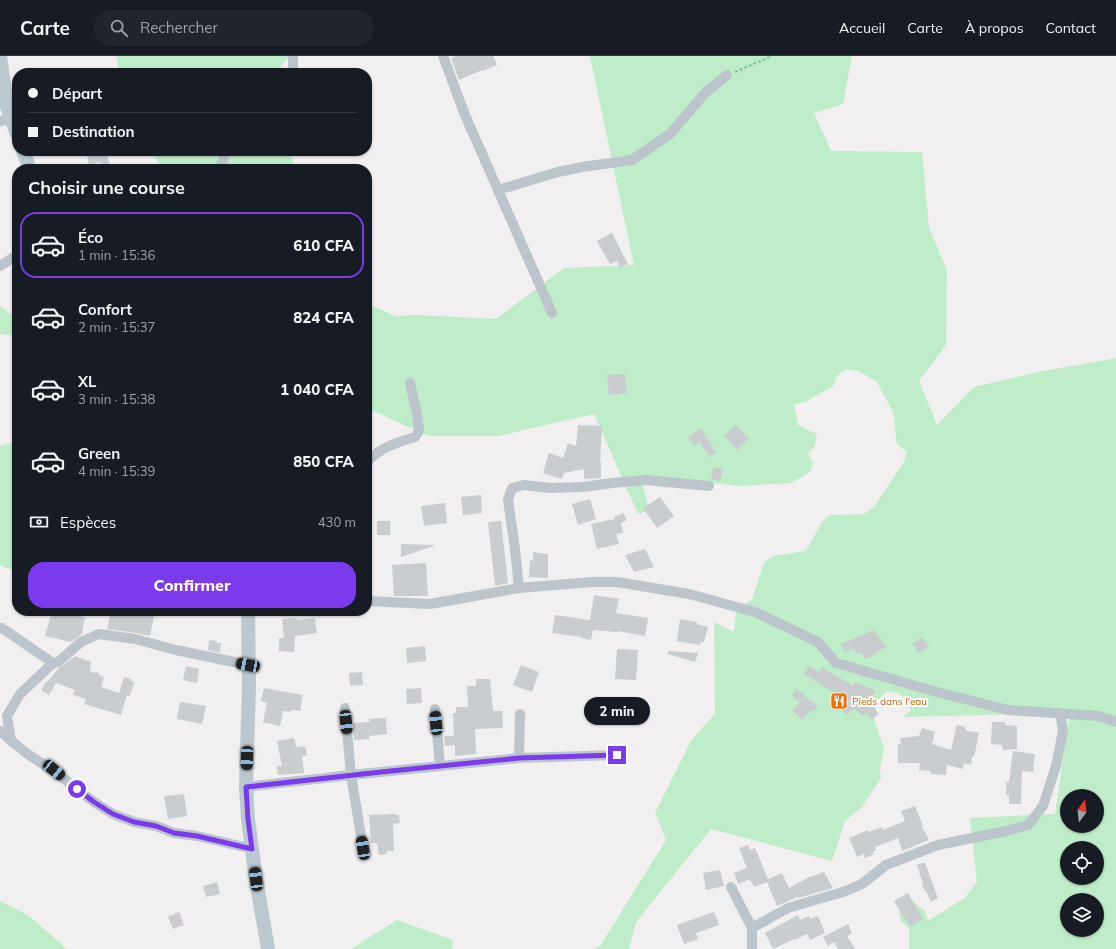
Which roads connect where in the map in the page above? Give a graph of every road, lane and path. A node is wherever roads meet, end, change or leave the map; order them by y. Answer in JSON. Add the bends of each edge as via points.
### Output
{"nodes":[{"id":1,"x":0,"y":56,"type":"edge"},
{"id":2,"x":293,"y":56,"type":"edge"},
{"id":3,"x":443,"y":56,"type":"edge"},
{"id":4,"x":772,"y":56,"type":"edge"},
{"id":5,"x":293,"y":68,"type":"edge"},
{"id":6,"x":727,"y":75,"type":"joint"},
{"id":7,"x":6,"y":120,"type":"edge"},
{"id":8,"x":498,"y":190,"type":"junction"},
{"id":9,"x":12,"y":258,"type":"edge"},
{"id":10,"x":0,"y":266,"type":"edge"},
{"id":11,"x":552,"y":313,"type":"dead end"},
{"id":12,"x":410,"y":383,"type":"dead end"},
{"id":13,"x":372,"y":457,"type":"edge"},
{"id":14,"x":709,"y":486,"type":"dead end"},
{"id":15,"x":519,"y":588,"type":"junction"},
{"id":16,"x":372,"y":601,"type":"edge"},
{"id":17,"x":248,"y":616,"type":"edge"},
{"id":18,"x":2,"y":628,"type":"dead end"},
{"id":19,"x":53,"y":663,"type":"junction"},
{"id":20,"x":248,"y":665,"type":"junction"},
{"id":21,"x":345,"y":708,"type":"dead end"},
{"id":22,"x":435,"y":709,"type":"dead end"},
{"id":23,"x":1060,"y":713,"type":"junction"},
{"id":24,"x":520,"y":714,"type":"dead end"},
{"id":25,"x":1116,"y":722,"type":"edge"},
{"id":26,"x":0,"y":731,"type":"edge"},
{"id":27,"x":11,"y":741,"type":"junction"},
{"id":28,"x":617,"y":755,"type":"dead end"},
{"id":29,"x":519,"y":758,"type":"junction"},
{"id":30,"x":440,"y":765,"type":"junction"},
{"id":31,"x":351,"y":775,"type":"junction"},
{"id":32,"x":246,"y":787,"type":"junction"},
{"id":33,"x":363,"y":848,"type":"dead end"},
{"id":34,"x":252,"y":849,"type":"junction"},
{"id":35,"x":731,"y":887,"type":"dead end"},
{"id":36,"x":752,"y":928,"type":"junction"},
{"id":37,"x":268,"y":949,"type":"edge"},
{"id":38,"x":752,"y":949,"type":"edge"}],
"edges":[{"from":1,"to":7,"type":"main road","via":[[7,106]]},
{"from":2,"to":5,"type":"street"},
{"from":3,"to":8,"type":"street","via":[[465,115]]},
{"from":4,"to":6,"type":"path"},
{"from":6,"to":8,"type":"street","via":[[706,92],[670,134],[632,160],[558,172]]},
{"from":8,"to":11,"type":"street"},
{"from":9,"to":10,"type":"street"},
{"from":12,"to":13,"type":"street","via":[[419,431],[415,437],[388,446]]},
{"from":14,"to":15,"type":"street","via":[[646,480],[583,487],[550,488],[524,484],[512,488],[508,500]]},
{"from":15,"to":16,"type":"street","via":[[430,604]]},
{"from":15,"to":23,"type":"street","via":[[617,582],[689,594],[755,612],[790,628],[818,642],[836,663],[933,692],[1008,710]]},
{"from":17,"to":20,"type":"main road"},
{"from":18,"to":19,"type":"street"},
{"from":19,"to":20,"type":"street","via":[[58,662],[82,642],[99,634],[135,639]]},
{"from":19,"to":27,"type":"street","via":[[20,694],[7,716]]},
{"from":20,"to":32,"type":"main road"},
{"from":21,"to":31,"type":"street"},
{"from":22,"to":30,"type":"street"},
{"from":23,"to":25,"type":"street","via":[[1100,716]]},
{"from":23,"to":36,"type":"street","via":[[1063,731],[1056,766],[1043,806],[1028,825],[938,845],[886,865],[862,884],[788,908]]},
{"from":24,"to":29,"type":"street"},
{"from":26,"to":27,"type":"street"},
{"from":27,"to":34,"type":"street","via":[[113,814],[174,833]]},
{"from":28,"to":29,"type":"street"},
{"from":29,"to":30,"type":"street"},
{"from":30,"to":31,"type":"street"},
{"from":31,"to":32,"type":"street"},
{"from":31,"to":33,"type":"street"},
{"from":32,"to":34,"type":"main road"},
{"from":34,"to":37,"type":"main road"},
{"from":35,"to":36,"type":"street"},
{"from":36,"to":38,"type":"street"}]}
